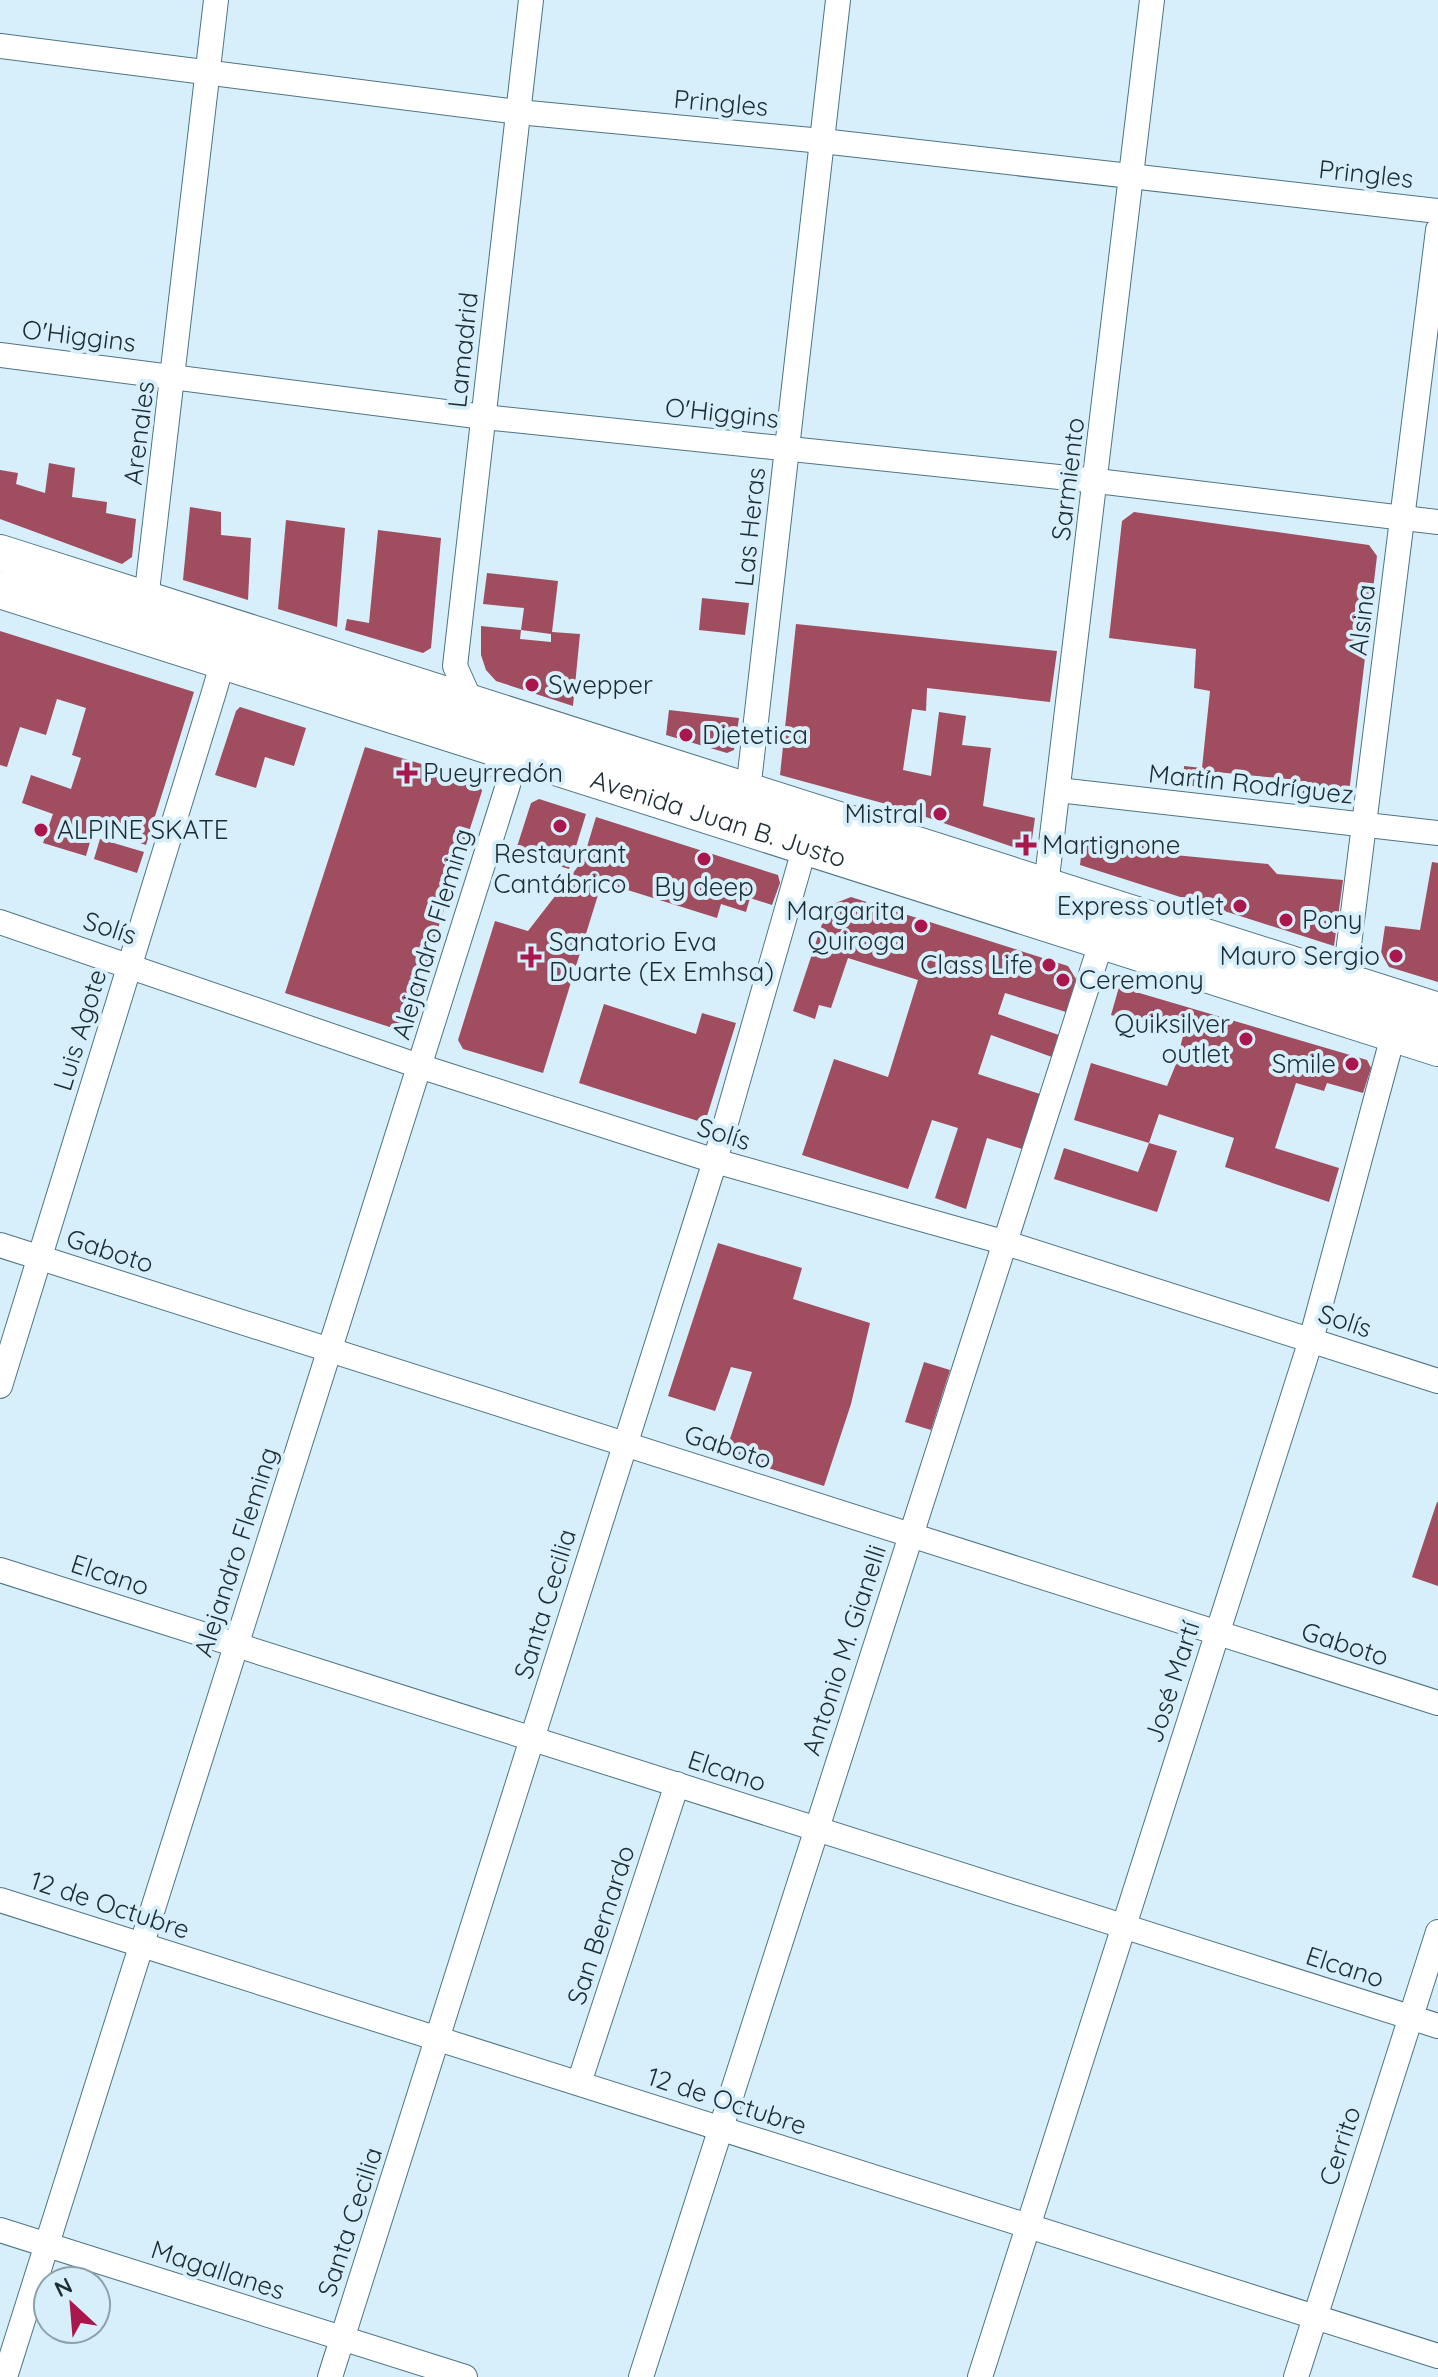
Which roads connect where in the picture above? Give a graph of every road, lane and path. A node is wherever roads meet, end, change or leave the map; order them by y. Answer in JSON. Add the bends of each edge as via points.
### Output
{"nodes":[{"id":1,"x":216,"y":0,"type":"edge"},
{"id":2,"x":531,"y":0,"type":"edge"},
{"id":3,"x":838,"y":0,"type":"edge"},
{"id":4,"x":1152,"y":0,"type":"edge"},
{"id":5,"x":0,"y":46,"type":"edge"},
{"id":6,"x":208,"y":70,"type":"junction"},
{"id":7,"x":518,"y":112,"type":"junction"},
{"id":8,"x":822,"y":141,"type":"junction"},
{"id":9,"x":1132,"y":177,"type":"junction"},
{"id":10,"x":1438,"y":211,"type":"edge"},
{"id":11,"x":1438,"y":230,"type":"edge"},
{"id":12,"x":0,"y":355,"type":"edge"},
{"id":13,"x":174,"y":375,"type":"junction"},
{"id":14,"x":484,"y":417,"type":"junction"},
{"id":15,"x":787,"y":448,"type":"junction"},
{"id":16,"x":1097,"y":481,"type":"junction"},
{"id":17,"x":1403,"y":518,"type":"junction"},
{"id":18,"x":1438,"y":522,"type":"edge"},
{"id":19,"x":0,"y":553,"type":"edge"},
{"id":20,"x":0,"y":590,"type":"edge"},
{"id":21,"x":146,"y":600,"type":"junction"},
{"id":22,"x":219,"y":676,"type":"junction"},
{"id":23,"x":472,"y":703,"type":"junction"},
{"id":24,"x":490,"y":746,"type":"junction"},
{"id":25,"x":1058,"y":790,"type":"junction"},
{"id":26,"x":748,"y":791,"type":"junction"},
{"id":27,"x":1365,"y":825,"type":"junction"},
{"id":28,"x":1438,"y":833,"type":"edge"},
{"id":29,"x":805,"y":846,"type":"junction"},
{"id":30,"x":1046,"y":886,"type":"junction"},
{"id":31,"x":0,"y":922,"type":"edge"},
{"id":32,"x":1102,"y":940,"type":"junction"},
{"id":33,"x":130,"y":964,"type":"junction"},
{"id":34,"x":1342,"y":999,"type":"junction"},
{"id":35,"x":1438,"y":1011,"type":"edge"},
{"id":36,"x":1398,"y":1017,"type":"junction"},
{"id":37,"x":1438,"y":1048,"type":"edge"},
{"id":38,"x":419,"y":1066,"type":"junction"},
{"id":39,"x":715,"y":1161,"type":"junction"},
{"id":40,"x":1003,"y":1242,"type":"junction"},
{"id":41,"x":0,"y":1245,"type":"edge"},
{"id":42,"x":39,"y":1258,"type":"junction"},
{"id":43,"x":1311,"y":1340,"type":"junction"},
{"id":44,"x":330,"y":1350,"type":"junction"},
{"id":45,"x":1438,"y":1381,"type":"edge"},
{"id":46,"x":0,"y":1386,"type":"edge"},
{"id":47,"x":625,"y":1444,"type":"junction"},
{"id":48,"x":910,"y":1534,"type":"junction"},
{"id":49,"x":0,"y":1570,"type":"edge"},
{"id":50,"x":1218,"y":1632,"type":"junction"},
{"id":51,"x":236,"y":1645,"type":"junction"},
{"id":52,"x":1438,"y":1703,"type":"edge"},
{"id":53,"x":533,"y":1739,"type":"junction"},
{"id":54,"x":677,"y":1784,"type":"junction"},
{"id":55,"x":816,"y":1829,"type":"junction"},
{"id":56,"x":0,"y":1900,"type":"edge"},
{"id":57,"x":1124,"y":1926,"type":"junction"},
{"id":58,"x":1438,"y":1932,"type":"edge"},
{"id":59,"x":142,"y":1945,"type":"junction"},
{"id":60,"x":1411,"y":2017,"type":"junction"},
{"id":61,"x":1438,"y":2026,"type":"edge"},
{"id":62,"x":438,"y":2039,"type":"junction"},
{"id":63,"x":579,"y":2083,"type":"junction"},
{"id":64,"x":720,"y":2129,"type":"junction"},
{"id":65,"x":1028,"y":2226,"type":"junction"},
{"id":66,"x":0,"y":2230,"type":"edge"},
{"id":67,"x":47,"y":2245,"type":"junction"},
{"id":68,"x":1315,"y":2317,"type":"junction"},
{"id":69,"x":342,"y":2338,"type":"junction"},
{"id":70,"x":1438,"y":2356,"type":"edge"},
{"id":71,"x":5,"y":2377,"type":"edge"},
{"id":72,"x":330,"y":2377,"type":"edge"},
{"id":73,"x":465,"y":2377,"type":"edge"},
{"id":74,"x":641,"y":2377,"type":"edge"},
{"id":75,"x":980,"y":2377,"type":"edge"},
{"id":76,"x":1296,"y":2377,"type":"edge"}],
"edges":[{"from":1,"to":6,"type":"street","name":"Arenales"},
{"from":2,"to":7,"type":"street","name":"Lamadrid"},
{"from":3,"to":8,"type":"street","name":"Las Heras"},
{"from":4,"to":9,"type":"street","name":"Sarmiento"},
{"from":5,"to":6,"type":"street","name":"Pringles"},
{"from":6,"to":7,"type":"street","name":"Pringles"},
{"from":6,"to":13,"type":"street","name":"Arenales"},
{"from":7,"to":8,"type":"street","name":"Pringles"},
{"from":7,"to":14,"type":"street","name":"Lamadrid"},
{"from":8,"to":9,"type":"street","name":"Pringles"},
{"from":8,"to":15,"type":"street","name":"Las Heras"},
{"from":9,"to":10,"type":"street","name":"Pringles"},
{"from":9,"to":16,"type":"street","name":"Sarmiento"},
{"from":11,"to":17,"type":"street","name":"Alsina"},
{"from":12,"to":13,"type":"street","name":"O'Higgins"},
{"from":13,"to":14,"type":"street","name":"O'Higgins"},
{"from":13,"to":21,"type":"street","name":"Arenales"},
{"from":14,"to":15,"type":"street","name":"O'Higgins"},
{"from":14,"to":23,"type":"street","name":"Lamadrid","via":[[455,666]]},
{"from":15,"to":16,"type":"street","name":"O'Higgins"},
{"from":15,"to":26,"type":"street","name":"Las Heras"},
{"from":16,"to":17,"type":"street","name":"O'Higgins"},
{"from":16,"to":25,"type":"street","name":"Sarmiento"},
{"from":17,"to":18,"type":"street","name":"O'Higgins"},
{"from":17,"to":27,"type":"street","name":"Alsina"},
{"from":19,"to":21,"type":"main road","name":"Avenida Juan B. Justo"},
{"from":20,"to":22,"type":"main road","name":"Avenida Juan B. Justo"},
{"from":21,"to":22,"type":"street"},
{"from":21,"to":23,"type":"main road","name":"Avenida Juan B. Justo"},
{"from":22,"to":24,"type":"main road","name":"Avenida Juan B. Justo"},
{"from":22,"to":33,"type":"street","name":"Luis Agote"},
{"from":23,"to":24,"type":"street","name":"Lamadrid"},
{"from":23,"to":26,"type":"main road","name":"Avenida Juan B. Justo"},
{"from":24,"to":29,"type":"main road","name":"Avenida Juan B. Justo"},
{"from":24,"to":38,"type":"street","name":"Alejandro Fleming","via":[[508,785]]},
{"from":25,"to":27,"type":"street","name":"Martín Rodríguez"},
{"from":25,"to":30,"type":"street","name":"Sarmiento"},
{"from":26,"to":29,"type":"street"},
{"from":26,"to":30,"type":"main road","name":"Avenida Juan B. Justo"},
{"from":27,"to":28,"type":"street","name":"Martín Rodríguez"},
{"from":27,"to":34,"type":"street","name":"Alsina"},
{"from":29,"to":32,"type":"main road","name":"Avenida Juan B. Justo"},
{"from":29,"to":39,"type":"street","name":"Santa Cecilia"},
{"from":30,"to":32,"type":"street"},
{"from":30,"to":34,"type":"main road","name":"Avenida Juan B. Justo"},
{"from":31,"to":33,"type":"street","name":"Solís"},
{"from":32,"to":34,"type":"main road","name":"Avenida Juan B. Justo"},
{"from":32,"to":40,"type":"street","name":"Antonio M. Gianelli"},
{"from":33,"to":38,"type":"street","name":"Solís"},
{"from":33,"to":42,"type":"street","name":"Luis Agote"},
{"from":34,"to":36,"type":"main road","name":"Avenida Juan B. Justo"},
{"from":35,"to":36,"type":"main road","name":"Avenida Juan B. Justo"},
{"from":36,"to":37,"type":"main road","name":"Avenida Juan B. Justo"},
{"from":36,"to":43,"type":"street","name":"José Martí"},
{"from":38,"to":39,"type":"street","name":"Solís"},
{"from":38,"to":44,"type":"street","name":"Alejandro Fleming"},
{"from":39,"to":40,"type":"street","name":"Solís"},
{"from":39,"to":47,"type":"street","name":"Santa Cecilia"},
{"from":40,"to":43,"type":"street","name":"Solís"},
{"from":40,"to":48,"type":"street","name":"Antonio M. Gianelli"},
{"from":41,"to":42,"type":"street","name":"Gaboto"},
{"from":42,"to":44,"type":"street","name":"Gaboto"},
{"from":42,"to":46,"type":"street","name":"Luis Agote"},
{"from":43,"to":45,"type":"street","name":"Solís"},
{"from":43,"to":50,"type":"street","name":"José Martí"},
{"from":44,"to":47,"type":"street","name":"Gaboto"},
{"from":44,"to":51,"type":"street","name":"Alejandro Fleming"},
{"from":47,"to":48,"type":"street","name":"Gaboto"},
{"from":47,"to":53,"type":"street","name":"Santa Cecilia"},
{"from":48,"to":50,"type":"street","name":"Gaboto"},
{"from":48,"to":55,"type":"street","name":"Antonio M. Gianelli"},
{"from":49,"to":51,"type":"street","name":"Elcano"},
{"from":50,"to":52,"type":"street","name":"Gaboto"},
{"from":50,"to":57,"type":"street","name":"José Martí"},
{"from":51,"to":53,"type":"street","name":"Elcano"},
{"from":51,"to":59,"type":"street","name":"Alejandro Fleming"},
{"from":53,"to":54,"type":"street","name":"Elcano"},
{"from":53,"to":62,"type":"street","name":"Santa Cecilia"},
{"from":54,"to":55,"type":"street","name":"Elcano"},
{"from":54,"to":63,"type":"street","name":"San Bernardo"},
{"from":55,"to":57,"type":"street","name":"Elcano"},
{"from":55,"to":64,"type":"street","name":"Antonio M. Gianelli"},
{"from":56,"to":59,"type":"street","name":"12 de Octubre"},
{"from":57,"to":60,"type":"street","name":"Elcano"},
{"from":57,"to":65,"type":"street","name":"José Martí"},
{"from":58,"to":60,"type":"street","name":"Cerrito"},
{"from":59,"to":62,"type":"street","name":"12 de Octubre"},
{"from":59,"to":67,"type":"street","name":"Alejandro Fleming"},
{"from":60,"to":61,"type":"street","name":"Elcano"},
{"from":60,"to":68,"type":"street","name":"Cerrito"},
{"from":62,"to":63,"type":"street","name":"12 de Octubre"},
{"from":62,"to":69,"type":"street","name":"Santa Cecilia"},
{"from":63,"to":64,"type":"street","name":"12 de Octubre"},
{"from":64,"to":65,"type":"street","name":"12 de Octubre"},
{"from":64,"to":74,"type":"street","name":"Antonio M. Gianelli"},
{"from":65,"to":68,"type":"street","name":"12 de Octubre"},
{"from":65,"to":75,"type":"street","name":"José Martí"},
{"from":66,"to":67,"type":"street","name":"Magallanes"},
{"from":67,"to":69,"type":"street","name":"Magallanes"},
{"from":67,"to":71,"type":"street","name":"Alejandro Fleming"},
{"from":68,"to":70,"type":"street","name":"12 de Octubre"},
{"from":68,"to":76,"type":"street","name":"Cerrito"},
{"from":69,"to":72,"type":"street","name":"Santa Cecilia"},
{"from":69,"to":73,"type":"street","name":"Magallanes"}]}
